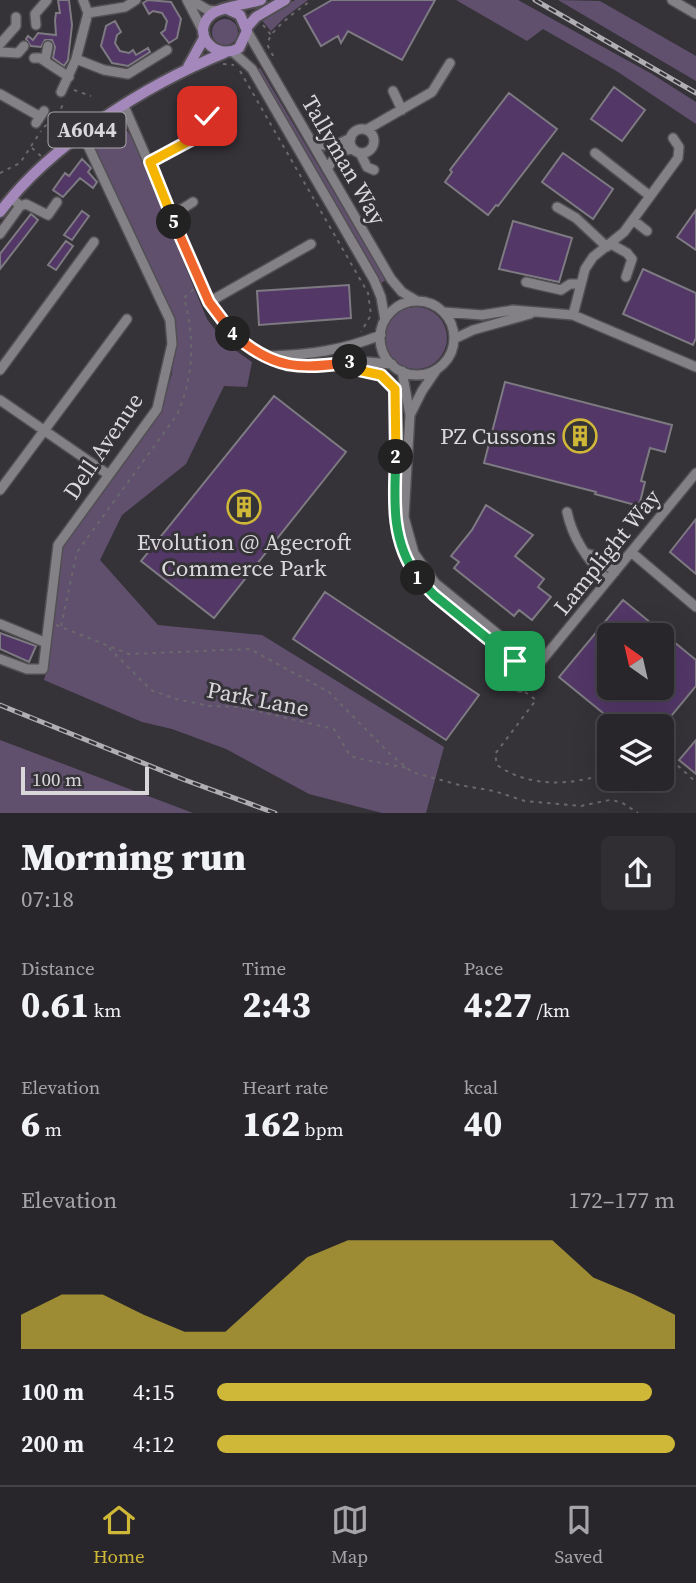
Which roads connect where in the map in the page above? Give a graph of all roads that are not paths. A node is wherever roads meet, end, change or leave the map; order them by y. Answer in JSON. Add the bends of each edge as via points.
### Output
{"nodes":[{"id":1,"x":47,"y":0,"type":"edge"},
{"id":2,"x":83,"y":0,"type":"edge"},
{"id":3,"x":136,"y":0,"type":"edge"},
{"id":4,"x":189,"y":0,"type":"edge"},
{"id":5,"x":261,"y":0,"type":"edge"},
{"id":6,"x":285,"y":0,"type":"edge"},
{"id":7,"x":672,"y":0,"type":"edge"},
{"id":8,"x":223,"y":10,"type":"junction"},
{"id":9,"x":88,"y":13,"type":"junction"},
{"id":10,"x":696,"y":14,"type":"edge"},
{"id":11,"x":16,"y":17,"type":"dead end"},
{"id":12,"x":36,"y":25,"type":"dead end"},
{"id":13,"x":247,"y":29,"type":"junction"},
{"id":14,"x":204,"y":35,"type":"junction"},
{"id":15,"x":0,"y":44,"type":"edge"},
{"id":16,"x":24,"y":46,"type":"dead end"},
{"id":17,"x":48,"y":46,"type":"dead end"},
{"id":18,"x":167,"y":50,"type":"dead end"},
{"id":19,"x":0,"y":52,"type":"edge"},
{"id":20,"x":228,"y":52,"type":"junction"},
{"id":21,"x":34,"y":58,"type":"dead end"},
{"id":22,"x":76,"y":60,"type":"junction"},
{"id":23,"x":46,"y":61,"type":"junction"},
{"id":24,"x":450,"y":63,"type":"dead end"},
{"id":25,"x":188,"y":67,"type":"junction"},
{"id":26,"x":393,"y":91,"type":"dead end"},
{"id":27,"x":0,"y":94,"type":"edge"},
{"id":28,"x":124,"y":106,"type":"junction"},
{"id":29,"x":402,"y":110,"type":"junction"},
{"id":30,"x":207,"y":116,"type":"dead end"},
{"id":31,"x":40,"y":117,"type":"dead end"},
{"id":32,"x":366,"y":130,"type":"junction"},
{"id":33,"x":82,"y":133,"type":"junction"},
{"id":34,"x":351,"y":138,"type":"junction"},
{"id":35,"x":673,"y":138,"type":"dead end"},
{"id":36,"x":313,"y":144,"type":"junction"},
{"id":37,"x":357,"y":151,"type":"junction"},
{"id":38,"x":595,"y":153,"type":"dead end"},
{"id":39,"x":150,"y":162,"type":"junction"},
{"id":40,"x":327,"y":169,"type":"junction"},
{"id":41,"x":374,"y":170,"type":"dead end"},
{"id":42,"x":650,"y":195,"type":"junction"},
{"id":43,"x":16,"y":202,"type":"junction"},
{"id":44,"x":57,"y":202,"type":"dead end"},
{"id":45,"x":193,"y":202,"type":"dead end"},
{"id":46,"x":557,"y":207,"type":"dead end"},
{"id":47,"x":0,"y":212,"type":"edge"},
{"id":48,"x":171,"y":216,"type":"junction"},
{"id":49,"x":633,"y":220,"type":"junction"},
{"id":50,"x":647,"y":231,"type":"dead end"},
{"id":51,"x":0,"y":234,"type":"edge"},
{"id":52,"x":94,"y":242,"type":"dead end"},
{"id":53,"x":311,"y":244,"type":"dead end"},
{"id":54,"x":609,"y":245,"type":"junction"},
{"id":55,"x":626,"y":276,"type":"dead end"},
{"id":56,"x":526,"y":282,"type":"dead end"},
{"id":57,"x":581,"y":284,"type":"junction"},
{"id":58,"x":417,"y":301,"type":"junction"},
{"id":59,"x":209,"y":302,"type":"junction"},
{"id":60,"x":444,"y":312,"type":"junction"},
{"id":61,"x":538,"y":312,"type":"junction"},
{"id":62,"x":573,"y":315,"type":"junction"},
{"id":63,"x":128,"y":319,"type":"dead end"},
{"id":64,"x":385,"y":320,"type":"junction"},
{"id":65,"x":381,"y":335,"type":"junction"},
{"id":66,"x":454,"y":339,"type":"junction"},
{"id":67,"x":268,"y":356,"type":"junction"},
{"id":68,"x":392,"y":364,"type":"junction"},
{"id":69,"x":695,"y":365,"type":"edge"},
{"id":70,"x":438,"y":368,"type":"junction"},
{"id":71,"x":0,"y":370,"type":"edge"},
{"id":72,"x":402,"y":371,"type":"junction"},
{"id":73,"x":0,"y":400,"type":"edge"},
{"id":74,"x":410,"y":415,"type":"junction"},
{"id":75,"x":44,"y":431,"type":"junction"},
{"id":76,"x":696,"y":473,"type":"edge"},
{"id":77,"x":109,"y":475,"type":"junction"},
{"id":78,"x":0,"y":490,"type":"edge"},
{"id":79,"x":567,"y":512,"type":"dead end"},
{"id":80,"x":631,"y":552,"type":"junction"},
{"id":81,"x":585,"y":553,"type":"junction"},
{"id":82,"x":615,"y":572,"type":"junction"},
{"id":83,"x":608,"y":580,"type":"junction"},
{"id":84,"x":696,"y":607,"type":"edge"},
{"id":85,"x":0,"y":624,"type":"edge"},
{"id":86,"x":44,"y":642,"type":"junction"},
{"id":87,"x":0,"y":659,"type":"edge"},
{"id":88,"x":538,"y":667,"type":"junction"},
{"id":89,"x":520,"y":687,"type":"road end"}],
"edges":[{"from":1,"to":12,"type":"street","via":[[35,14]]},
{"from":2,"to":9,"type":"street"},
{"from":3,"to":9,"type":"street","via":[[125,7]]},
{"from":4,"to":8,"type":"street","via":[[208,10]]},
{"from":4,"to":14,"type":"street"},
{"from":5,"to":8,"type":"main road"},
{"from":6,"to":13,"type":"main road","via":[[256,17]]},
{"from":7,"to":10,"type":"street"},
{"from":8,"to":13,"type":"main road","via":[[240,15]]},
{"from":8,"to":14,"type":"main road","via":[[207,19]]},
{"from":9,"to":22,"type":"street"},
{"from":11,"to":15,"type":"street","via":[[16,26]]},
{"from":13,"to":20,"type":"main road","via":[[243,44]]},
{"from":13,"to":36,"type":"street","name":"Tallyman Way"},
{"from":14,"to":20,"type":"main road","via":[[210,47]]},
{"from":14,"to":25,"type":"main road"},
{"from":16,"to":19,"type":"street","via":[[18,53]]},
{"from":17,"to":23,"type":"street"},
{"from":18,"to":22,"type":"street","via":[[128,74]]},
{"from":20,"to":25,"type":"main road","number":"A6044"},
{"from":20,"to":64,"type":"street","name":"Tallyman Way","via":[[252,69],[374,280]]},
{"from":21,"to":23,"type":"street"},
{"from":22,"to":23,"type":"street","via":[[67,86]]},
{"from":24,"to":29,"type":"street","via":[[432,92]]},
{"from":25,"to":28,"type":"main road","number":"A6044"},
{"from":26,"to":29,"type":"street"},
{"from":27,"to":31,"type":"street"},
{"from":28,"to":33,"type":"main road","number":"A6044"},
{"from":28,"to":39,"type":"street"},
{"from":29,"to":32,"type":"street"},
{"from":30,"to":39,"type":"street","via":[[204,133]]},
{"from":32,"to":34,"type":"street","via":[[355,131]]},
{"from":32,"to":37,"type":"street","via":[[374,138],[373,146],[368,152]]},
{"from":33,"to":43,"type":"main road","number":"A6044","via":[[46,162]]},
{"from":33,"to":77,"type":"street","name":"Dell Avenue","via":[[170,320],[172,344],[157,409]]},
{"from":34,"to":36,"type":"street","via":[[333,146]]},
{"from":34,"to":37,"type":"street"},
{"from":35,"to":42,"type":"street","via":[[679,147],[677,158]]},
{"from":36,"to":40,"type":"street","name":"Tallyman Way"},
{"from":37,"to":40,"type":"street","via":[[339,151]]},
{"from":37,"to":41,"type":"street"},
{"from":38,"to":42,"type":"street"},
{"from":39,"to":48,"type":"street"},
{"from":40,"to":58,"type":"street","name":"Tallyman Way","via":[[394,283]]},
{"from":42,"to":49,"type":"street"},
{"from":43,"to":44,"type":"street","via":[[48,215]]},
{"from":43,"to":47,"type":"main road","number":"A6044"},
{"from":43,"to":51,"type":"street"},
{"from":45,"to":48,"type":"street"},
{"from":46,"to":54,"type":"street"},
{"from":48,"to":59,"type":"street"},
{"from":49,"to":50,"type":"street"},
{"from":49,"to":54,"type":"street"},
{"from":52,"to":71,"type":"street"},
{"from":53,"to":59,"type":"street"},
{"from":54,"to":55,"type":"street","via":[[632,259]]},
{"from":54,"to":57,"type":"street","via":[[593,257]]},
{"from":56,"to":57,"type":"street","via":[[561,290]]},
{"from":57,"to":62,"type":"street"},
{"from":58,"to":60,"type":"street"},
{"from":58,"to":64,"type":"street","via":[[399,306]]},
{"from":59,"to":67,"type":"street","via":[[231,332]]},
{"from":60,"to":61,"type":"street"},
{"from":60,"to":66,"type":"street"},
{"from":61,"to":62,"type":"street"},
{"from":61,"to":66,"type":"street"},
{"from":62,"to":69,"type":"street"},
{"from":63,"to":75,"type":"street"},
{"from":64,"to":65,"type":"street"},
{"from":65,"to":67,"type":"street","via":[[349,348]]},
{"from":65,"to":68,"type":"street"},
{"from":66,"to":70,"type":"street"},
{"from":67,"to":68,"type":"street","via":[[287,366],[356,361]]},
{"from":68,"to":72,"type":"street"},
{"from":70,"to":72,"type":"street","via":[[414,374]]},
{"from":70,"to":74,"type":"street"},
{"from":72,"to":74,"type":"street"},
{"from":73,"to":75,"type":"street"},
{"from":74,"to":88,"type":"street","via":[[404,517],[414,553],[435,583]]},
{"from":75,"to":77,"type":"street"},
{"from":75,"to":78,"type":"street"},
{"from":76,"to":80,"type":"street","name":"Lamplight Way"},
{"from":77,"to":86,"type":"street","name":"Dell Avenue","via":[[58,545]]},
{"from":79,"to":81,"type":"street","via":[[572,533]]},
{"from":80,"to":82,"type":"street","name":"Lamplight Way"},
{"from":80,"to":84,"type":"street"},
{"from":81,"to":82,"type":"street"},
{"from":81,"to":83,"type":"street"},
{"from":82,"to":83,"type":"street","name":"Lamplight Way"},
{"from":83,"to":88,"type":"street","name":"Lamplight Way"},
{"from":85,"to":86,"type":"street"},
{"from":86,"to":87,"type":"street","name":"Dell Avenue","via":[[43,669],[27,669]]},
{"from":88,"to":89,"type":"street","name":"Lamplight Way"}]}
